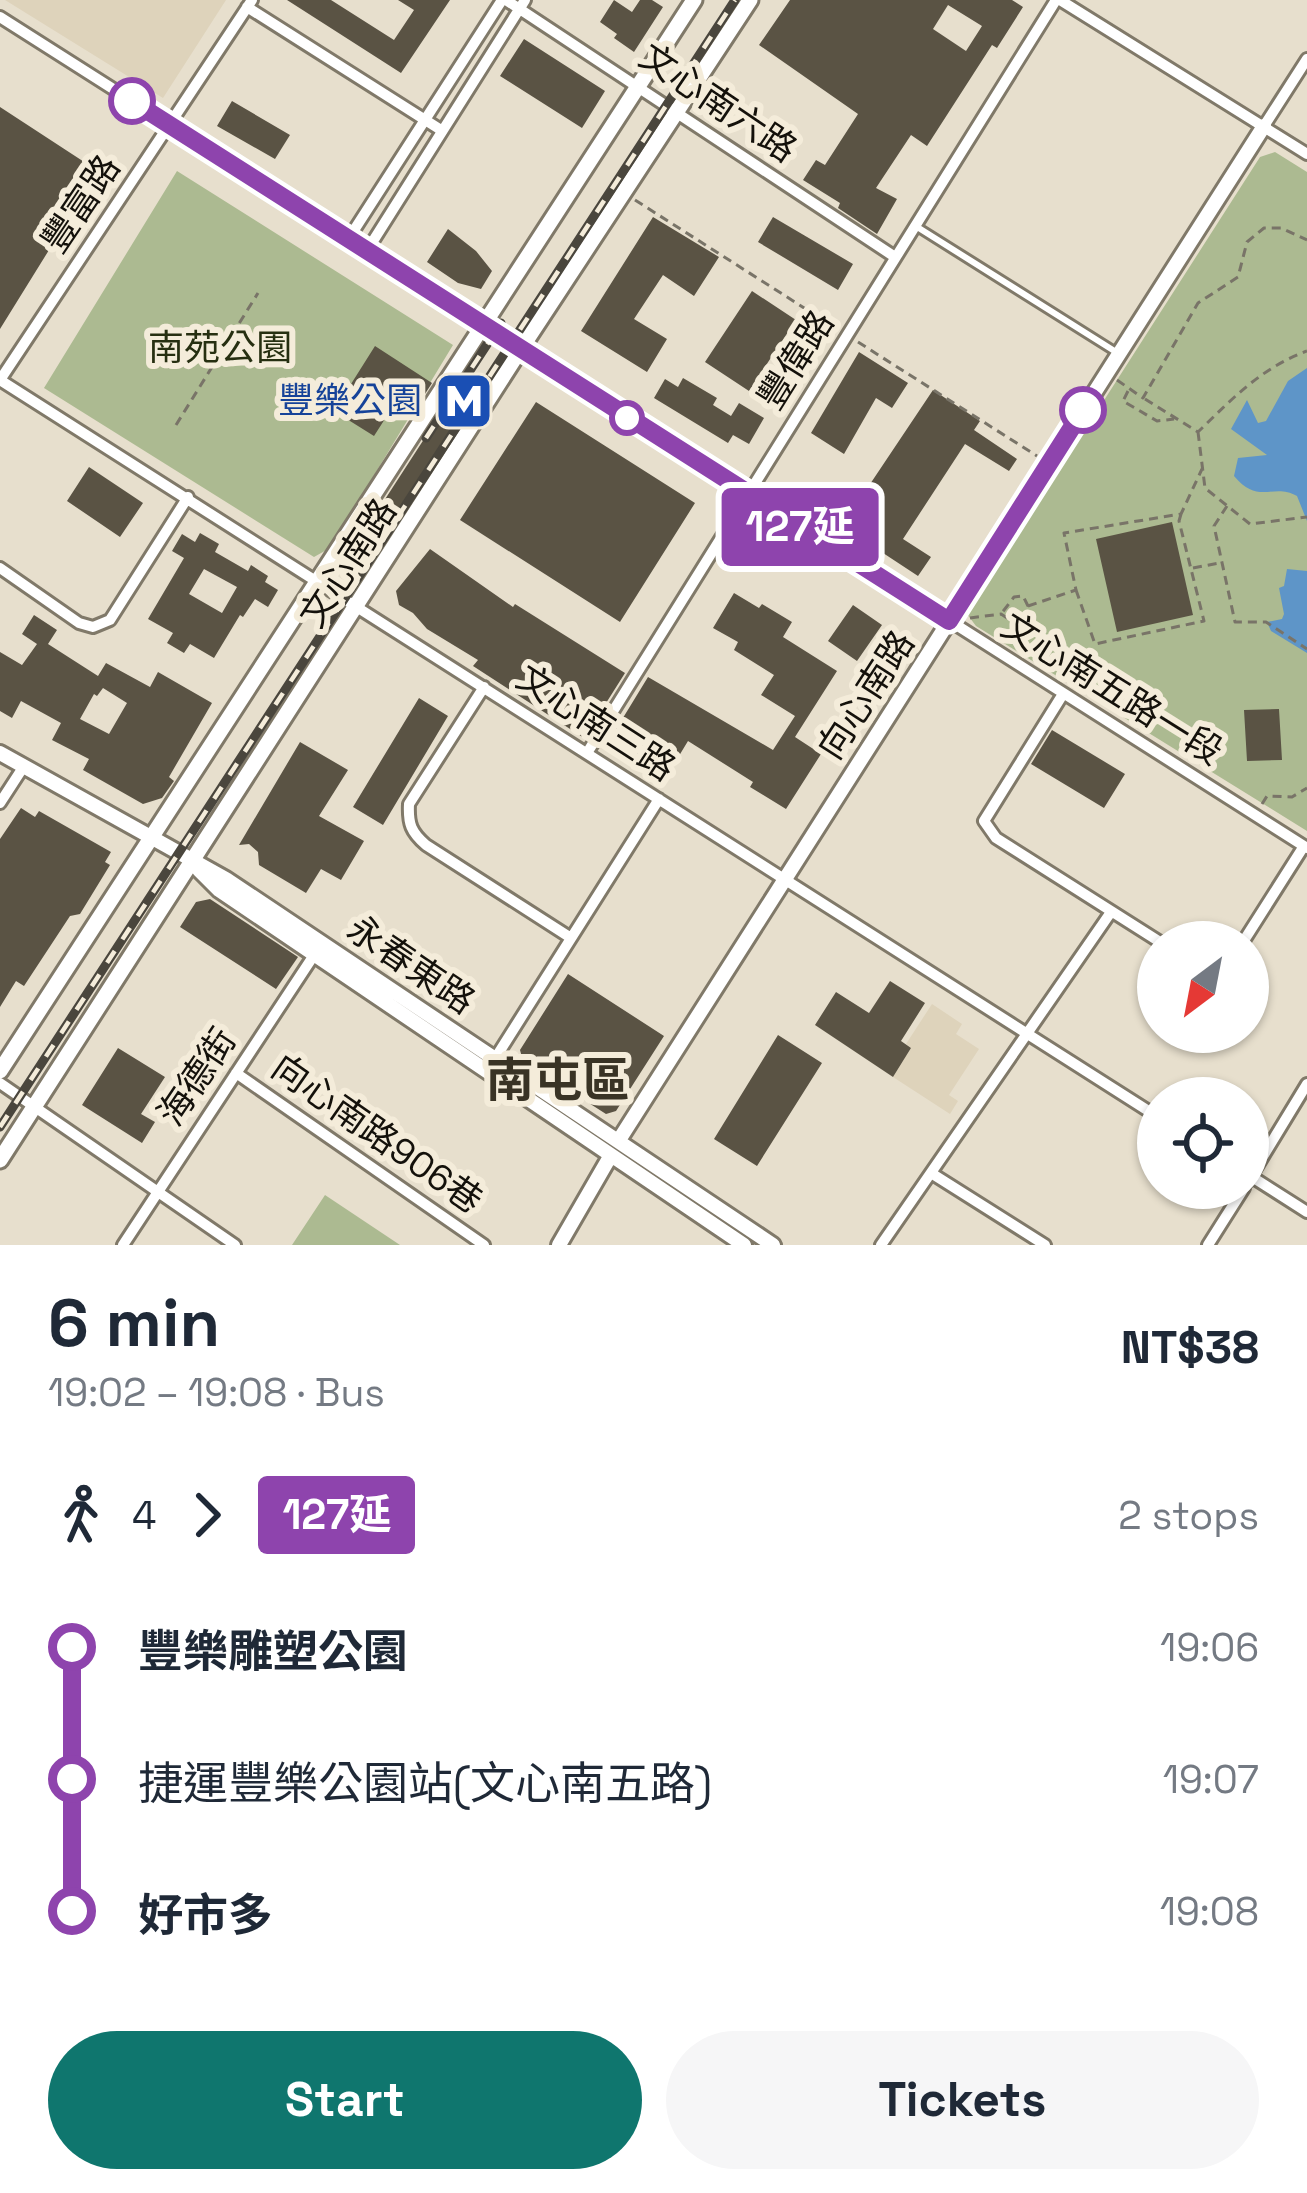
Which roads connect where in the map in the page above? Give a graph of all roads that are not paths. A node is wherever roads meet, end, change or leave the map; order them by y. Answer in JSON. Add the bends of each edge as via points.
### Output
{"nodes":[{"id":1,"x":504,"y":0,"type":"edge"},
{"id":2,"x":694,"y":0,"type":"edge"},
{"id":3,"x":750,"y":0,"type":"edge"},
{"id":4,"x":1058,"y":0,"type":"edge"},
{"id":5,"x":249,"y":3,"type":"edge"},
{"id":6,"x":522,"y":4,"type":"edge"},
{"id":7,"x":0,"y":17,"type":"edge"},
{"id":8,"x":1307,"y":59,"type":"edge"},
{"id":9,"x":638,"y":85,"type":"junction"},
{"id":10,"x":677,"y":111,"type":"junction"},
{"id":11,"x":425,"y":120,"type":"junction"},
{"id":12,"x":170,"y":124,"type":"junction"},
{"id":13,"x":1264,"y":126,"type":"junction"},
{"id":14,"x":441,"y":130,"type":"junction"},
{"id":15,"x":1307,"y":154,"type":"edge"},
{"id":16,"x":914,"y":225,"type":"junction"},
{"id":17,"x":349,"y":238,"type":"junction"},
{"id":18,"x":368,"y":249,"type":"junction"},
{"id":19,"x":896,"y":257,"type":"junction"},
{"id":20,"x":483,"y":323,"type":"junction"},
{"id":21,"x":520,"y":350,"type":"junction"},
{"id":22,"x":1119,"y":354,"type":"junction"},
{"id":23,"x":0,"y":380,"type":"edge"},
{"id":24,"x":748,"y":494,"type":"junction"},
{"id":25,"x":188,"y":497,"type":"junction"},
{"id":26,"x":0,"y":568,"type":"edge"},
{"id":27,"x":316,"y":580,"type":"junction"},
{"id":28,"x":356,"y":605,"type":"junction"},
{"id":29,"x":949,"y":621,"type":"junction"},
{"id":30,"x":484,"y":687,"type":"junction"},
{"id":31,"x":1063,"y":694,"type":"junction"},
{"id":32,"x":0,"y":753,"type":"edge"},
{"id":33,"x":587,"y":753,"type":"junction"},
{"id":34,"x":24,"y":766,"type":"junction"},
{"id":35,"x":659,"y":799,"type":"junction"},
{"id":36,"x":0,"y":802,"type":"edge"},
{"id":37,"x":150,"y":839,"type":"junction"},
{"id":38,"x":1306,"y":847,"type":"edge"},
{"id":39,"x":191,"y":862,"type":"junction"},
{"id":40,"x":784,"y":879,"type":"junction"},
{"id":41,"x":1111,"y":912,"type":"junction"},
{"id":42,"x":1257,"y":921,"type":"edge"},
{"id":43,"x":1137,"y":928,"type":"edge"},
{"id":44,"x":571,"y":938,"type":"junction"},
{"id":45,"x":318,"y":949,"type":"junction"},
{"id":46,"x":1027,"y":1034,"type":"junction"},
{"id":47,"x":492,"y":1064,"type":"junction"},
{"id":48,"x":0,"y":1071,"type":"edge"},
{"id":49,"x":236,"y":1073,"type":"junction"},
{"id":50,"x":0,"y":1083,"type":"edge"},
{"id":51,"x":1307,"y":1084,"type":"edge"},
{"id":52,"x":1137,"y":1105,"type":"edge"},
{"id":53,"x":34,"y":1106,"type":"junction"},
{"id":54,"x":620,"y":1140,"type":"junction"},
{"id":55,"x":1269,"y":1146,"type":"edge"},
{"id":56,"x":611,"y":1155,"type":"junction"},
{"id":57,"x":0,"y":1160,"type":"edge"},
{"id":58,"x":931,"y":1173,"type":"junction"},
{"id":59,"x":157,"y":1191,"type":"junction"},
{"id":60,"x":1269,"y":1191,"type":"edge"},
{"id":61,"x":1230,"y":1209,"type":"edge"},
{"id":62,"x":1307,"y":1212,"type":"edge"},
{"id":63,"x":123,"y":1245,"type":"edge"},
{"id":64,"x":235,"y":1245,"type":"edge"},
{"id":65,"x":484,"y":1245,"type":"edge"},
{"id":66,"x":559,"y":1245,"type":"edge"},
{"id":67,"x":743,"y":1245,"type":"edge"},
{"id":68,"x":773,"y":1245,"type":"edge"},
{"id":69,"x":881,"y":1245,"type":"edge"},
{"id":70,"x":1045,"y":1245,"type":"edge"},
{"id":71,"x":1208,"y":1245,"type":"edge"}],
"edges":[{"from":1,"to":6,"type":"street","name":"文心南六路"},
{"from":1,"to":11,"type":"street"},
{"from":2,"to":9,"type":"main road","name":"文心南路"},
{"from":3,"to":10,"type":"main road","name":"文心南路"},
{"from":4,"to":13,"type":"street"},
{"from":4,"to":16,"type":"street","name":"豐偉路"},
{"from":5,"to":11,"type":"street"},
{"from":5,"to":12,"type":"street","name":"豐富路"},
{"from":6,"to":9,"type":"street","name":"文心南六路"},
{"from":6,"to":14,"type":"street"},
{"from":7,"to":12,"type":"street"},
{"from":8,"to":13,"type":"street","name":"向心南路"},
{"from":9,"to":10,"type":"street","name":"文心南六路"},
{"from":9,"to":20,"type":"main road","name":"文心南路"},
{"from":10,"to":19,"type":"street","name":"文心南六路"},
{"from":10,"to":21,"type":"main road","name":"文心南路"},
{"from":11,"to":14,"type":"street"},
{"from":11,"to":17,"type":"street"},
{"from":12,"to":17,"type":"street"},
{"from":12,"to":23,"type":"street","name":"豐富路"},
{"from":13,"to":15,"type":"street"},
{"from":13,"to":22,"type":"street","name":"向心南路"},
{"from":14,"to":18,"type":"street"},
{"from":16,"to":19,"type":"street","name":"豐偉路"},
{"from":16,"to":22,"type":"lane"},
{"from":17,"to":18,"type":"street"},
{"from":18,"to":20,"type":"street"},
{"from":19,"to":24,"type":"street","name":"豐偉路"},
{"from":20,"to":21,"type":"street","name":"文心南五路一段"},
{"from":20,"to":27,"type":"main road","name":"文心南路"},
{"from":21,"to":24,"type":"street","name":"文心南五路一段"},
{"from":21,"to":28,"type":"main road","name":"文心南路"},
{"from":22,"to":29,"type":"street","name":"向心南路"},
{"from":23,"to":25,"type":"street","name":"文心南三路"},
{"from":24,"to":29,"type":"street","name":"文心南五路一段"},
{"from":24,"to":33,"type":"street","name":"豐偉路"},
{"from":25,"to":26,"type":"street","via":[[101,625],[80,623]]},
{"from":25,"to":27,"type":"street","name":"文心南三路"},
{"from":27,"to":28,"type":"street","name":"文心南三路"},
{"from":27,"to":37,"type":"main road","name":"文心南路"},
{"from":28,"to":30,"type":"street","name":"文心南三路"},
{"from":28,"to":39,"type":"main road","name":"文心南路"},
{"from":29,"to":31,"type":"street","name":"文心南五路一段"},
{"from":29,"to":40,"type":"street","name":"向心南路"},
{"from":30,"to":33,"type":"street","name":"文心南三路"},
{"from":30,"to":44,"type":"street","via":[[409,804],[408,821],[427,845]]},
{"from":31,"to":38,"type":"street","name":"文心南五路一段"},
{"from":31,"to":41,"type":"street","via":[[984,821],[996,838]]},
{"from":32,"to":34,"type":"street","name":"永春東路"},
{"from":33,"to":35,"type":"street","name":"文心南三路"},
{"from":34,"to":36,"type":"street"},
{"from":34,"to":37,"type":"street","name":"永春東路"},
{"from":35,"to":40,"type":"street","name":"文心南三路"},
{"from":35,"to":44,"type":"street"},
{"from":37,"to":39,"type":"street","name":"永春東路"},
{"from":37,"to":48,"type":"main road","name":"文心南路"},
{"from":38,"to":42,"type":"street"},
{"from":39,"to":45,"type":"street","name":"永春東路","via":[[218,890]]},
{"from":39,"to":53,"type":"main road","name":"文心南路"},
{"from":40,"to":46,"type":"street","name":"文心南三路"},
{"from":40,"to":54,"type":"street","name":"向心南路"},
{"from":41,"to":43,"type":"street"},
{"from":41,"to":46,"type":"street"},
{"from":44,"to":47,"type":"street"},
{"from":45,"to":47,"type":"street","name":"永春東路"},
{"from":45,"to":49,"type":"street","name":"海德街"},
{"from":46,"to":52,"type":"street","name":"文心南三路"},
{"from":46,"to":58,"type":"street"},
{"from":47,"to":54,"type":"street","name":"永春東路"},
{"from":47,"to":56,"type":"street","name":"永春東路"},
{"from":49,"to":59,"type":"street","name":"海德街"},
{"from":49,"to":65,"type":"street","name":"向心南路906巷"},
{"from":50,"to":53,"type":"street"},
{"from":51,"to":55,"type":"street"},
{"from":53,"to":57,"type":"main road","name":"文心南路"},
{"from":53,"to":59,"type":"street"},
{"from":54,"to":56,"type":"street","name":"向心南路"},
{"from":54,"to":68,"type":"street","name":"永春東路"},
{"from":56,"to":66,"type":"street","name":"向心南路"},
{"from":56,"to":67,"type":"street","name":"永春東路"},
{"from":58,"to":69,"type":"street"},
{"from":58,"to":70,"type":"street"},
{"from":59,"to":63,"type":"street","name":"海德街"},
{"from":59,"to":64,"type":"street"},
{"from":60,"to":62,"type":"street"},
{"from":61,"to":71,"type":"street"}]}
